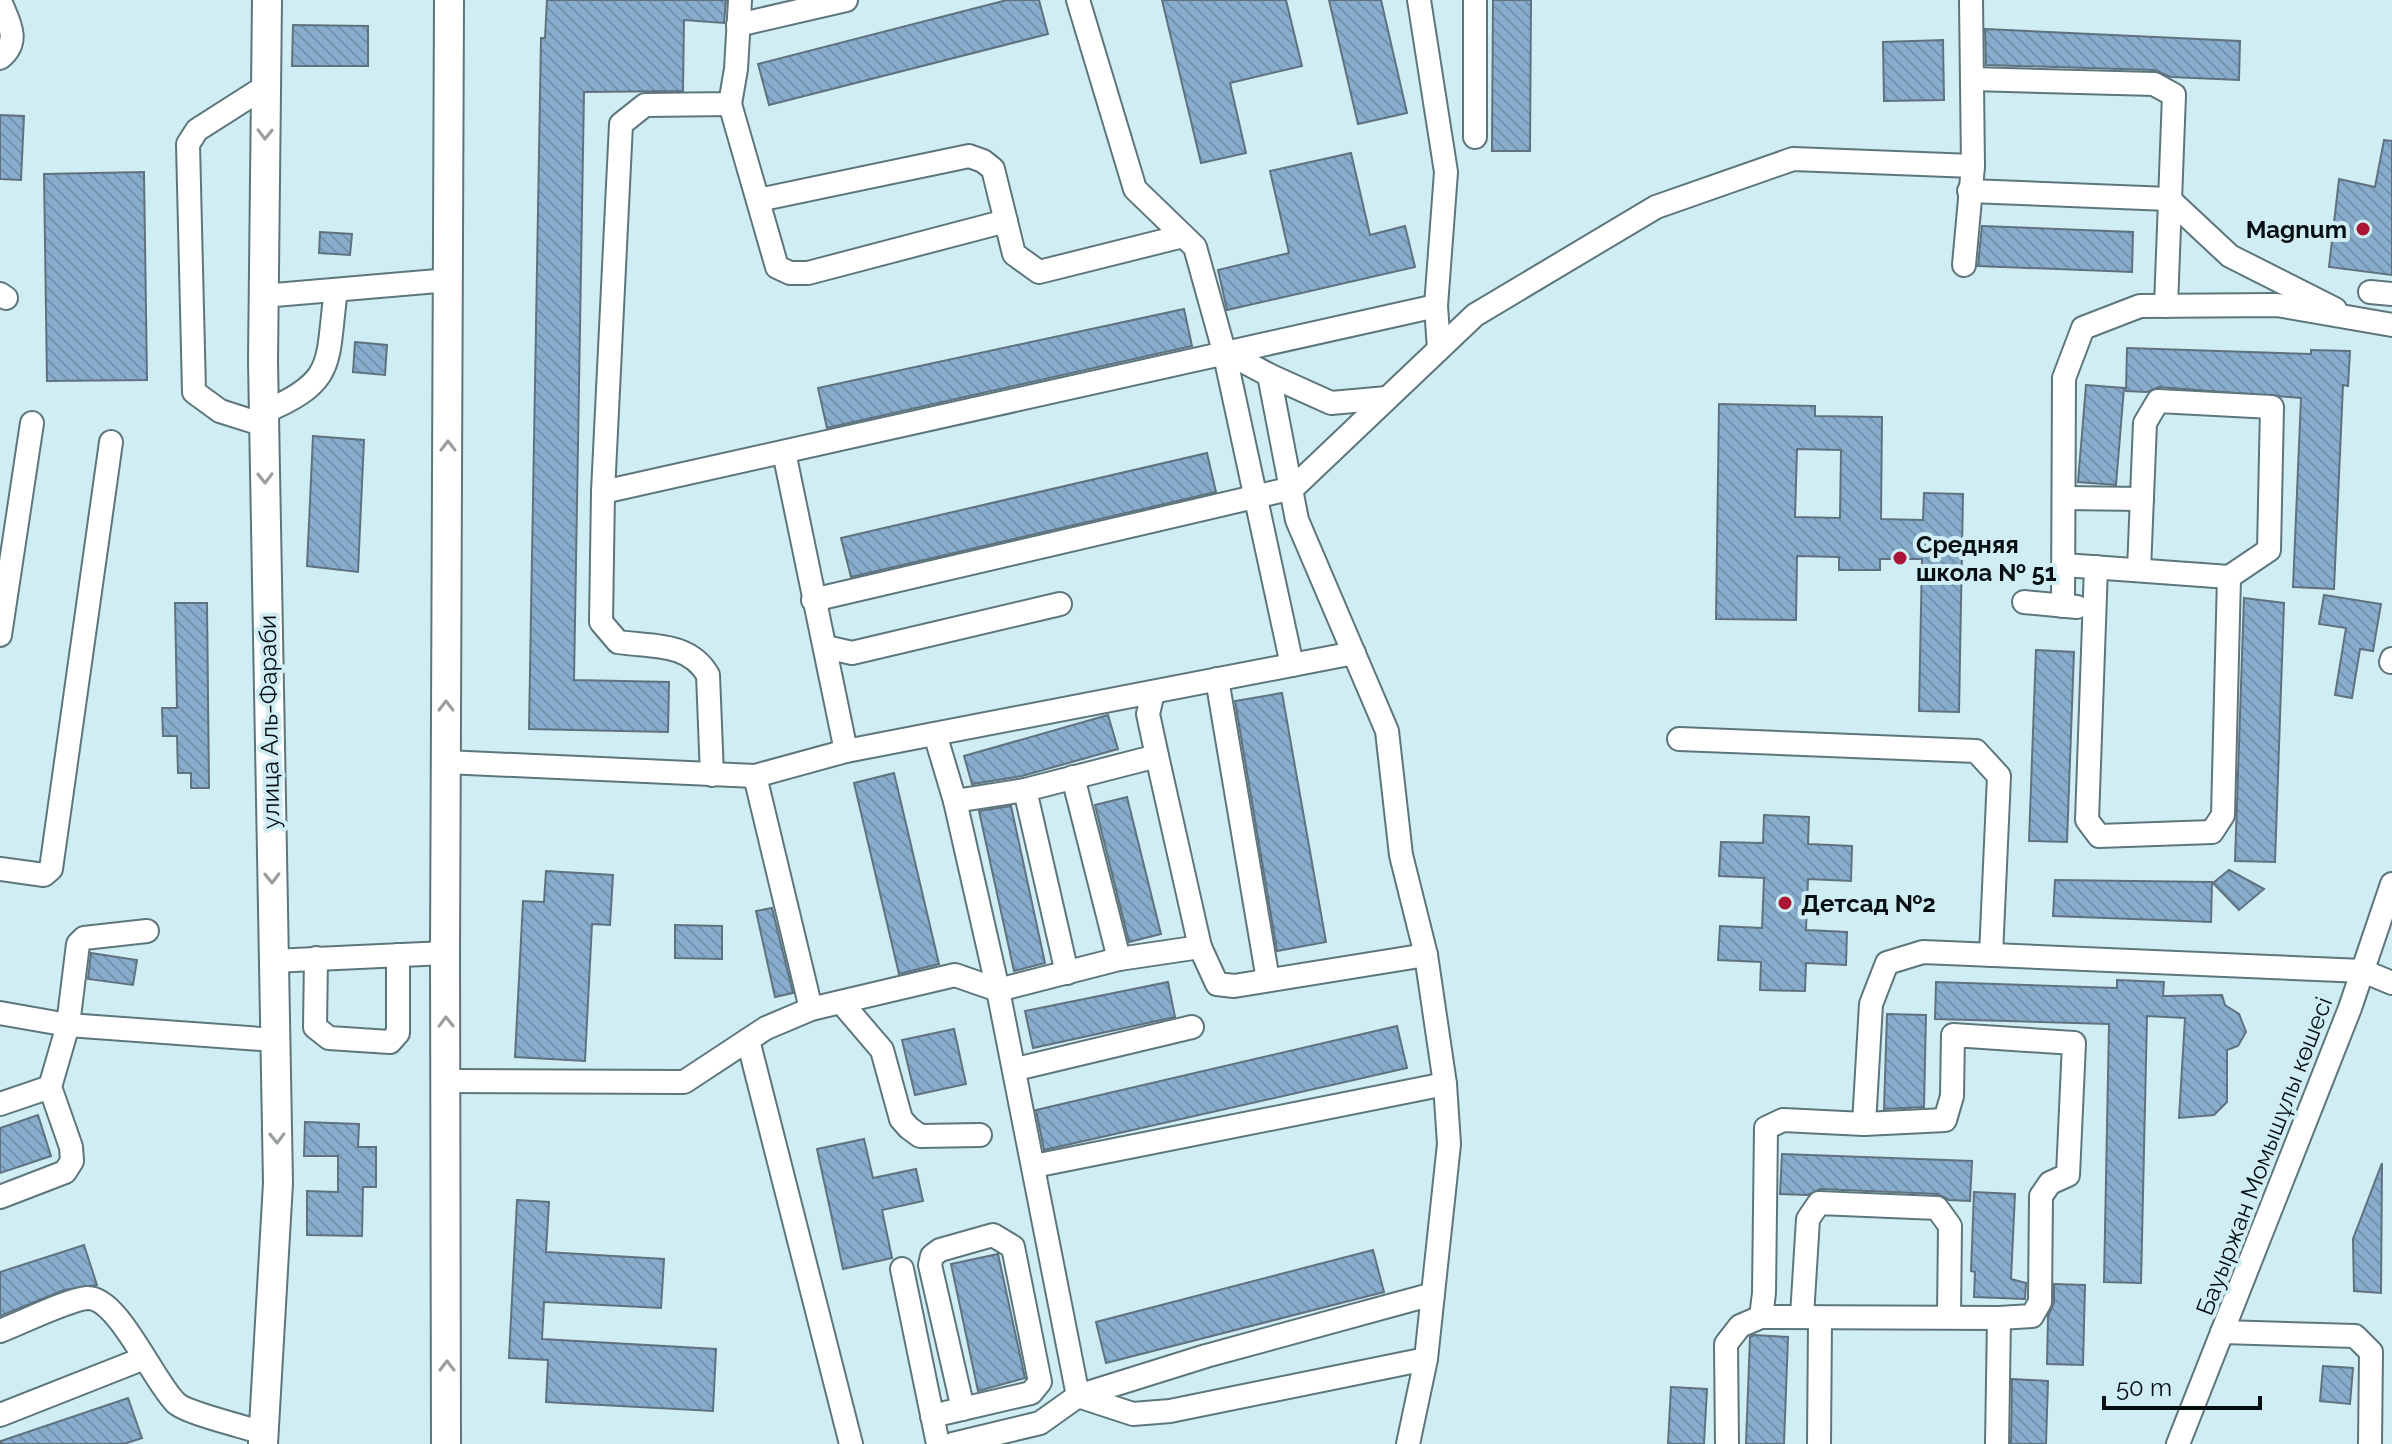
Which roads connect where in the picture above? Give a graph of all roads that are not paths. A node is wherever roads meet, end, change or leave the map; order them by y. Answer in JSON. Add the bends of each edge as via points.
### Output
{"nodes":[{"id":1,"x":267,"y":0,"type":"edge"},
{"id":2,"x":449,"y":0,"type":"edge"},
{"id":3,"x":740,"y":0,"type":"edge"},
{"id":4,"x":846,"y":0,"type":"edge"},
{"id":5,"x":1078,"y":0,"type":"edge"},
{"id":6,"x":1419,"y":0,"type":"edge"},
{"id":7,"x":1475,"y":0,"type":"edge"},
{"id":8,"x":1971,"y":0,"type":"edge"},
{"id":9,"x":0,"y":1,"type":"edge"},
{"id":10,"x":738,"y":25,"type":"junction"},
{"id":11,"x":0,"y":58,"type":"edge"},
{"id":12,"x":1972,"y":79,"type":"junction"},
{"id":13,"x":266,"y":86,"type":"junction"},
{"id":14,"x":730,"y":104,"type":"junction"},
{"id":15,"x":1475,"y":137,"type":"dead end"},
{"id":16,"x":1973,"y":166,"type":"junction"},
{"id":17,"x":1969,"y":191,"type":"junction"},
{"id":18,"x":2169,"y":199,"type":"junction"},
{"id":19,"x":758,"y":200,"type":"junction"},
{"id":20,"x":1006,"y":221,"type":"junction"},
{"id":21,"x":1183,"y":236,"type":"junction"},
{"id":22,"x":1964,"y":265,"type":"dead end"},
{"id":23,"x":449,"y":280,"type":"junction"},
{"id":24,"x":336,"y":290,"type":"junction"},
{"id":25,"x":263,"y":296,"type":"junction"},
{"id":26,"x":1436,"y":306,"type":"junction"},
{"id":27,"x":2166,"y":306,"type":"junction"},
{"id":28,"x":2358,"y":320,"type":"junction"},
{"id":29,"x":2392,"y":325,"type":"edge"},
{"id":30,"x":1439,"y":349,"type":"junction"},
{"id":31,"x":1224,"y":351,"type":"junction"},
{"id":32,"x":1269,"y":375,"type":"junction"},
{"id":33,"x":1387,"y":398,"type":"junction"},
{"id":34,"x":264,"y":418,"type":"junction"},
{"id":35,"x":32,"y":423,"type":"dead end"},
{"id":36,"x":111,"y":442,"type":"dead end"},
{"id":37,"x":784,"y":452,"type":"junction"},
{"id":38,"x":1293,"y":488,"type":"junction"},
{"id":39,"x":603,"y":492,"type":"junction"},
{"id":40,"x":1256,"y":496,"type":"junction"},
{"id":41,"x":2064,"y":498,"type":"junction"},
{"id":42,"x":2142,"y":499,"type":"junction"},
{"id":43,"x":2064,"y":565,"type":"junction"},
{"id":44,"x":2096,"y":567,"type":"junction"},
{"id":45,"x":2139,"y":570,"type":"junction"},
{"id":46,"x":2229,"y":577,"type":"junction"},
{"id":47,"x":813,"y":600,"type":"junction"},
{"id":48,"x":2024,"y":602,"type":"dead end"},
{"id":49,"x":1060,"y":604,"type":"dead end"},
{"id":50,"x":2063,"y":606,"type":"junction"},
{"id":51,"x":2094,"y":609,"type":"junction"},
{"id":52,"x":0,"y":635,"type":"edge"},
{"id":53,"x":826,"y":647,"type":"junction"},
{"id":54,"x":1354,"y":653,"type":"junction"},
{"id":55,"x":1292,"y":665,"type":"junction"},
{"id":56,"x":1217,"y":679,"type":"junction"},
{"id":57,"x":1153,"y":692,"type":"junction"},
{"id":58,"x":935,"y":734,"type":"junction"},
{"id":59,"x":1679,"y":739,"type":"dead end"},
{"id":60,"x":846,"y":751,"type":"junction"},
{"id":61,"x":1157,"y":756,"type":"junction"},
{"id":62,"x":446,"y":762,"type":"junction"},
{"id":63,"x":712,"y":775,"type":"junction"},
{"id":64,"x":755,"y":776,"type":"junction"},
{"id":65,"x":1073,"y":777,"type":"junction"},
{"id":66,"x":1025,"y":790,"type":"junction"},
{"id":67,"x":955,"y":801,"type":"junction"},
{"id":68,"x":0,"y":869,"type":"edge"},
{"id":69,"x":2392,"y":884,"type":"edge"},
{"id":70,"x":147,"y":931,"type":"dead end"},
{"id":71,"x":1200,"y":947,"type":"junction"},
{"id":72,"x":445,"y":953,"type":"junction"},
{"id":73,"x":398,"y":955,"type":"junction"},
{"id":74,"x":1426,"y":955,"type":"junction"},
{"id":75,"x":1991,"y":955,"type":"junction"},
{"id":76,"x":316,"y":958,"type":"junction"},
{"id":77,"x":1119,"y":959,"type":"junction"},
{"id":78,"x":273,"y":961,"type":"junction"},
{"id":79,"x":2363,"y":971,"type":"junction"},
{"id":80,"x":1067,"y":973,"type":"junction"},
{"id":81,"x":1268,"y":980,"type":"junction"},
{"id":82,"x":2392,"y":983,"type":"edge"},
{"id":83,"x":998,"y":990,"type":"junction"},
{"id":84,"x":841,"y":1002,"type":"junction"},
{"id":85,"x":811,"y":1009,"type":"junction"},
{"id":86,"x":0,"y":1013,"type":"edge"},
{"id":87,"x":68,"y":1025,"type":"junction"},
{"id":88,"x":1192,"y":1027,"type":"dead end"},
{"id":89,"x":275,"y":1040,"type":"junction"},
{"id":90,"x":748,"y":1040,"type":"junction"},
{"id":91,"x":1016,"y":1069,"type":"junction"},
{"id":92,"x":447,"y":1081,"type":"junction"},
{"id":93,"x":1445,"y":1084,"type":"junction"},
{"id":94,"x":50,"y":1087,"type":"junction"},
{"id":95,"x":0,"y":1104,"type":"edge"},
{"id":96,"x":1864,"y":1124,"type":"junction"},
{"id":97,"x":980,"y":1135,"type":"dead end"},
{"id":98,"x":1034,"y":1166,"type":"junction"},
{"id":99,"x":0,"y":1197,"type":"edge"},
{"id":100,"x":902,"y":1269,"type":"dead end"},
{"id":101,"x":1433,"y":1294,"type":"junction"},
{"id":102,"x":1761,"y":1317,"type":"junction"},
{"id":103,"x":1811,"y":1317,"type":"junction"},
{"id":104,"x":1949,"y":1317,"type":"junction"},
{"id":105,"x":1999,"y":1318,"type":"junction"},
{"id":106,"x":0,"y":1331,"type":"edge"},
{"id":107,"x":2222,"y":1332,"type":"junction"},
{"id":108,"x":142,"y":1359,"type":"junction"},
{"id":109,"x":1426,"y":1359,"type":"junction"},
{"id":110,"x":1078,"y":1396,"type":"junction"},
{"id":111,"x":963,"y":1409,"type":"junction"},
{"id":112,"x":0,"y":1415,"type":"edge"},
{"id":113,"x":932,"y":1416,"type":"junction"},
{"id":114,"x":263,"y":1438,"type":"edge"},
{"id":115,"x":446,"y":1444,"type":"edge"},
{"id":116,"x":851,"y":1444,"type":"edge"},
{"id":117,"x":938,"y":1444,"type":"edge"},
{"id":118,"x":953,"y":1444,"type":"edge"},
{"id":119,"x":1408,"y":1444,"type":"edge"},
{"id":120,"x":1727,"y":1444,"type":"edge"},
{"id":121,"x":1819,"y":1444,"type":"edge"},
{"id":122,"x":1997,"y":1444,"type":"edge"},
{"id":123,"x":2178,"y":1444,"type":"edge"},
{"id":124,"x":2370,"y":1444,"type":"edge"}],
"edges":[{"from":1,"to":13,"type":"main road","name":"улица Аль-Фараби"},
{"from":2,"to":23,"type":"main road"},
{"from":3,"to":10,"type":"street"},
{"from":4,"to":10,"type":"street"},
{"from":5,"to":21,"type":"street","via":[[1135,189]]},
{"from":6,"to":26,"type":"street","via":[[1446,172]]},
{"from":7,"to":15,"type":"street"},
{"from":8,"to":12,"type":"street"},
{"from":9,"to":11,"type":"street","via":[[14,34]]},
{"from":10,"to":14,"type":"street"},
{"from":12,"to":16,"type":"street"},
{"from":12,"to":18,"type":"street","via":[[2154,84],[2174,95]]},
{"from":13,"to":25,"type":"main road","name":"улица Аль-Фараби","one_way":true},
{"from":13,"to":34,"type":"street","via":[[197,130],[188,144],[194,392],[220,411]]},
{"from":14,"to":19,"type":"street"},
{"from":14,"to":39,"type":"street","via":[[645,105],[621,124]]},
{"from":16,"to":17,"type":"street"},
{"from":16,"to":30,"type":"street","via":[[1793,159],[1656,207],[1475,315]]},
{"from":17,"to":18,"type":"street"},
{"from":17,"to":22,"type":"street"},
{"from":18,"to":27,"type":"street"},
{"from":18,"to":28,"type":"street","via":[[2230,256]]},
{"from":19,"to":20,"type":"street","via":[[969,156],[993,169]]},
{"from":19,"to":20,"type":"street","via":[[777,267],[790,273],[808,273]]},
{"from":20,"to":21,"type":"street","via":[[1014,254],[1039,272]]},
{"from":21,"to":31,"type":"street","via":[[1195,247]]},
{"from":23,"to":24,"type":"street"},
{"from":62,"to":23,"type":"main road","one_way":true},
{"from":24,"to":25,"type":"street"},
{"from":24,"to":34,"type":"street","via":[[325,368],[311,389]]},
{"from":25,"to":34,"type":"main road","name":"улица Аль-Фараби"},
{"from":26,"to":30,"type":"street"},
{"from":26,"to":31,"type":"street"},
{"from":27,"to":28,"type":"street","via":[[2277,305]]},
{"from":27,"to":41,"type":"street","via":[[2140,306],[2083,328],[2064,378]]},
{"from":28,"to":29,"type":"street"},
{"from":30,"to":33,"type":"street"},
{"from":31,"to":32,"type":"street"},
{"from":31,"to":37,"type":"street"},
{"from":31,"to":40,"type":"street"},
{"from":32,"to":33,"type":"street","via":[[1331,403]]},
{"from":32,"to":38,"type":"street"},
{"from":33,"to":38,"type":"street"},
{"from":34,"to":78,"type":"main road","name":"улица Аль-Фараби","one_way":true},
{"from":35,"to":52,"type":"street"},
{"from":36,"to":68,"type":"street","via":[[51,869],[44,875]]},
{"from":37,"to":39,"type":"street"},
{"from":37,"to":47,"type":"street"},
{"from":38,"to":40,"type":"street"},
{"from":38,"to":54,"type":"street","via":[[1297,520]]},
{"from":39,"to":63,"type":"street","via":[[601,622],[618,642],[687,651],[701,662],[708,675]]},
{"from":40,"to":47,"type":"street"},
{"from":40,"to":55,"type":"street"},
{"from":41,"to":42,"type":"street"},
{"from":41,"to":43,"type":"street"},
{"from":42,"to":45,"type":"street"},
{"from":42,"to":46,"type":"street","via":[[2145,423],[2158,401],[2272,407],[2269,550]]},
{"from":43,"to":44,"type":"street"},
{"from":43,"to":50,"type":"street"},
{"from":44,"to":45,"type":"street"},
{"from":44,"to":51,"type":"street"},
{"from":45,"to":46,"type":"street"},
{"from":46,"to":51,"type":"street","via":[[2223,815],[2212,832],[2099,836],[2087,820]]},
{"from":47,"to":53,"type":"street"},
{"from":48,"to":50,"type":"street"},
{"from":49,"to":53,"type":"street","via":[[852,653]]},
{"from":50,"to":51,"type":"street"},
{"from":53,"to":60,"type":"street"},
{"from":54,"to":55,"type":"street"},
{"from":54,"to":74,"type":"street","via":[[1387,731],[1401,855]]},
{"from":55,"to":56,"type":"street"},
{"from":56,"to":57,"type":"street"},
{"from":56,"to":81,"type":"street"},
{"from":57,"to":58,"type":"street"},
{"from":57,"to":61,"type":"street","via":[[1148,714]]},
{"from":58,"to":60,"type":"street"},
{"from":58,"to":67,"type":"street"},
{"from":59,"to":75,"type":"street","via":[[1976,751],[1999,776]]},
{"from":60,"to":64,"type":"street"},
{"from":61,"to":65,"type":"street"},
{"from":61,"to":71,"type":"street"},
{"from":62,"to":63,"type":"street"},
{"from":62,"to":72,"type":"main road"},
{"from":63,"to":64,"type":"street"},
{"from":64,"to":85,"type":"street"},
{"from":65,"to":66,"type":"street"},
{"from":65,"to":77,"type":"street"},
{"from":66,"to":67,"type":"street"},
{"from":66,"to":80,"type":"street"},
{"from":67,"to":83,"type":"street"},
{"from":69,"to":79,"type":"street","name":"Бауыржан Момышұлы көшесі"},
{"from":70,"to":87,"type":"street","via":[[84,938],[78,944]]},
{"from":71,"to":77,"type":"street"},
{"from":71,"to":81,"type":"street","via":[[1217,984]]},
{"from":72,"to":73,"type":"street"},
{"from":92,"to":72,"type":"main road","one_way":true},
{"from":73,"to":76,"type":"street"},
{"from":73,"to":76,"type":"street","via":[[398,1033],[390,1042],[329,1038],[315,1027]]},
{"from":74,"to":81,"type":"street"},
{"from":74,"to":93,"type":"street"},
{"from":75,"to":79,"type":"street"},
{"from":75,"to":96,"type":"street","via":[[1923,952],[1887,963],[1871,1004]]},
{"from":76,"to":78,"type":"street"},
{"from":77,"to":80,"type":"street"},
{"from":78,"to":89,"type":"main road","name":"улица Аль-Фараби"},
{"from":79,"to":82,"type":"street"},
{"from":79,"to":107,"type":"street","name":"Бауыржан Момышұлы көшесі"},
{"from":80,"to":83,"type":"street"},
{"from":83,"to":84,"type":"street","via":[[955,975]]},
{"from":83,"to":91,"type":"street"},
{"from":84,"to":85,"type":"street"},
{"from":84,"to":97,"type":"street","via":[[882,1050],[901,1119],[909,1128],[920,1136]]},
{"from":85,"to":90,"type":"street"},
{"from":86,"to":87,"type":"street"},
{"from":87,"to":89,"type":"street"},
{"from":87,"to":94,"type":"street"},
{"from":88,"to":91,"type":"street"},
{"from":89,"to":114,"type":"main road","name":"улица Аль-Фараби","one_way":true,"via":[[278,1183]]},
{"from":90,"to":92,"type":"street","via":[[684,1082]]},
{"from":90,"to":116,"type":"street"},
{"from":91,"to":98,"type":"street"},
{"from":115,"to":92,"type":"main road","one_way":true},
{"from":93,"to":98,"type":"street"},
{"from":93,"to":101,"type":"street","via":[[1449,1144]]},
{"from":94,"to":95,"type":"street"},
{"from":94,"to":99,"type":"street","via":[[72,1161],[65,1172]]},
{"from":96,"to":102,"type":"street","via":[[1783,1120],[1766,1128]]},
{"from":96,"to":105,"type":"street","via":[[1945,1120],[1952,1096],[1953,1035],[2074,1043],[2068,1175],[2050,1183],[2041,1196],[2040,1302],[2032,1316]]},
{"from":98,"to":110,"type":"street"},
{"from":100,"to":113,"type":"street"},
{"from":101,"to":109,"type":"street"},
{"from":101,"to":110,"type":"street"},
{"from":102,"to":103,"type":"street"},
{"from":102,"to":120,"type":"street","via":[[1740,1326],[1726,1344]]},
{"from":103,"to":104,"type":"street"},
{"from":103,"to":104,"type":"street","via":[[1808,1219],[1819,1203],[1937,1208],[1950,1226]]},
{"from":103,"to":121,"type":"street"},
{"from":104,"to":105,"type":"street"},
{"from":105,"to":122,"type":"street"},
{"from":106,"to":108,"type":"street","via":[[88,1298],[117,1315]]},
{"from":107,"to":123,"type":"street","name":"Бауыржан Момышұлы көшесі"},
{"from":107,"to":124,"type":"street","via":[[2355,1336],[2371,1352]]},
{"from":108,"to":112,"type":"street"},
{"from":108,"to":114,"type":"street","via":[[178,1405]]},
{"from":109,"to":110,"type":"street","via":[[1170,1411],[1133,1414]]},
{"from":109,"to":119,"type":"street"},
{"from":110,"to":118,"type":"street","via":[[1040,1423]]},
{"from":111,"to":111,"type":"street","via":[[1031,1393],[1040,1382],[1013,1247],[993,1235],[940,1250],[930,1265]]},
{"from":111,"to":113,"type":"street"},
{"from":113,"to":117,"type":"street"}]}
